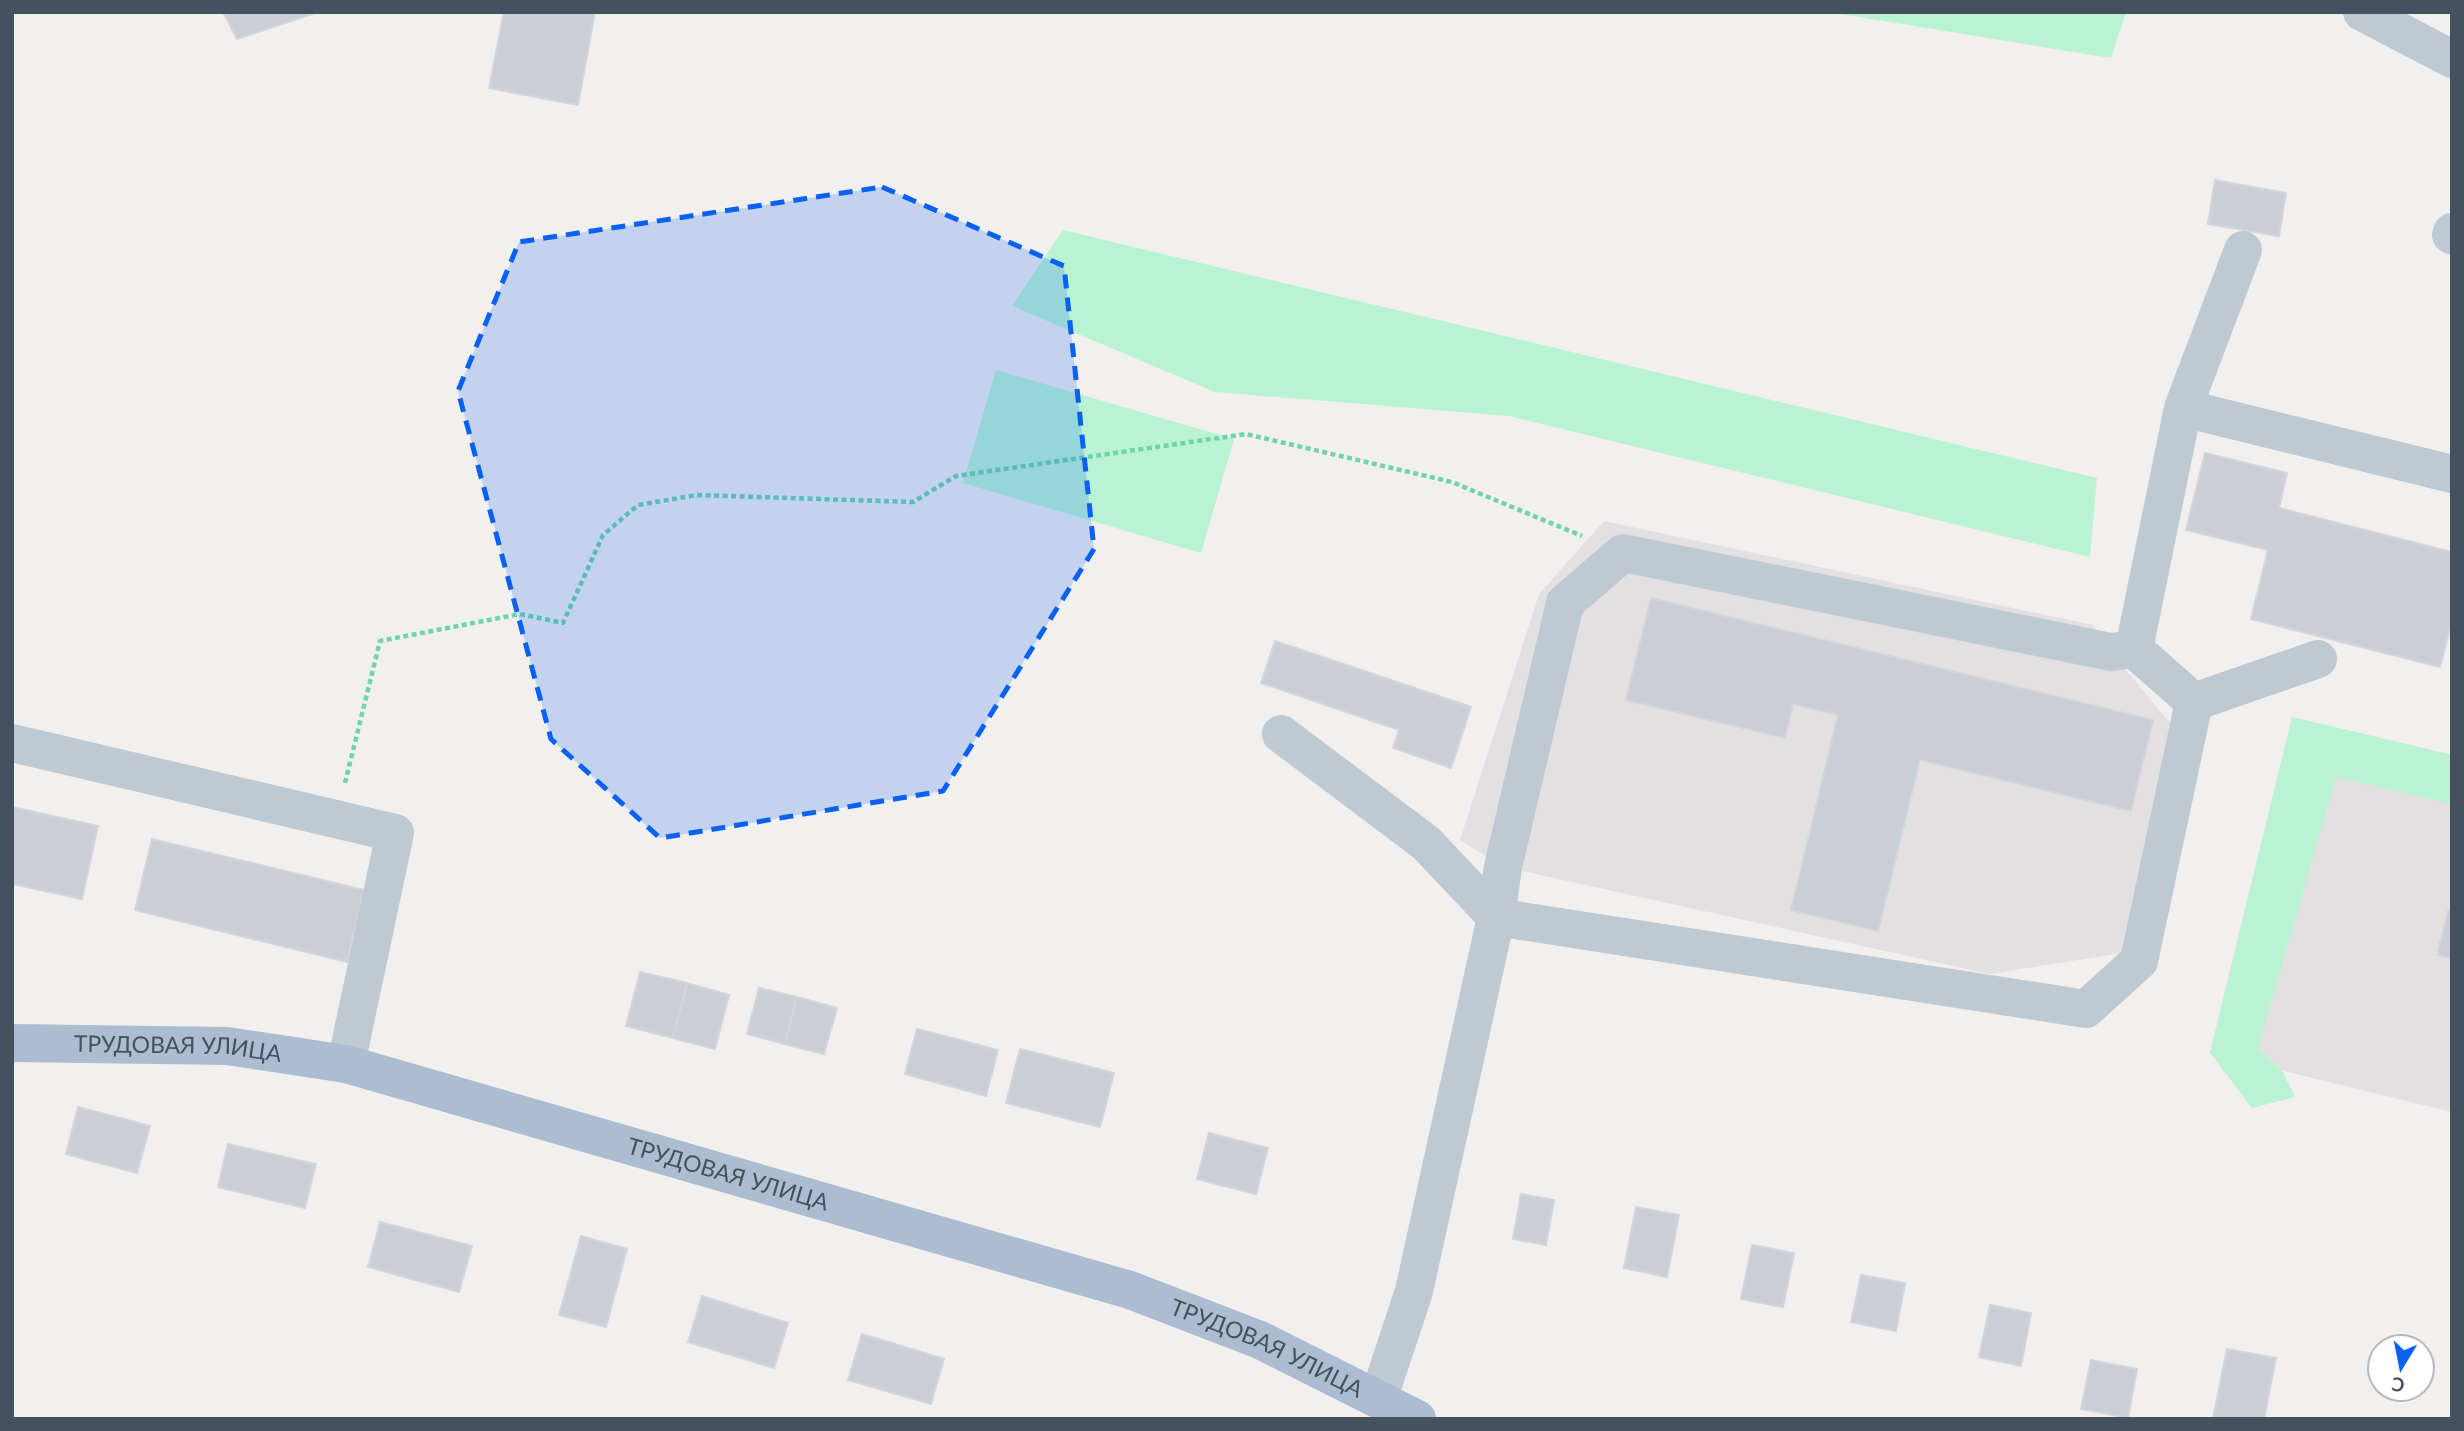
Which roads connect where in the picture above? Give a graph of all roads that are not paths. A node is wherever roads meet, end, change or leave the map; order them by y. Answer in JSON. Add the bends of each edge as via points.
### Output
{"nodes":[{"id":1,"x":2362,"y":12,"type":"edge"},
{"id":2,"x":2452,"y":59,"type":"edge"},
{"id":3,"x":2243,"y":250,"type":"dead end"},
{"id":4,"x":2183,"y":408,"type":"junction"},
{"id":5,"x":2452,"y":474,"type":"edge"},
{"id":6,"x":2134,"y":649,"type":"junction"},
{"id":7,"x":2318,"y":659,"type":"dead end"},
{"id":8,"x":2194,"y":702,"type":"junction"},
{"id":9,"x":1281,"y":734,"type":"dead end"},
{"id":10,"x":12,"y":743,"type":"edge"},
{"id":11,"x":1496,"y":918,"type":"junction"},
{"id":12,"x":12,"y":1043,"type":"edge"},
{"id":13,"x":346,"y":1064,"type":"junction"},
{"id":14,"x":1379,"y":1397,"type":"junction"},
{"id":15,"x":1418,"y":1419,"type":"edge"}],
"edges":[{"from":1,"to":2,"type":"street"},
{"from":3,"to":4,"type":"street"},
{"from":4,"to":5,"type":"street"},
{"from":4,"to":6,"type":"street"},
{"from":6,"to":8,"type":"street"},
{"from":6,"to":11,"type":"street","via":[[2111,652],[1623,553],[1565,603],[1503,867]]},
{"from":7,"to":8,"type":"street"},
{"from":8,"to":11,"type":"street","via":[[2139,961],[2086,1009]]},
{"from":9,"to":11,"type":"street","via":[[1426,843]]},
{"from":10,"to":13,"type":"street","via":[[395,833]]},
{"from":11,"to":14,"type":"street","via":[[1415,1291]]},
{"from":12,"to":13,"type":"main road","name":"ТРУДОВАЯ УЛИЦА","via":[[227,1046]]},
{"from":13,"to":14,"type":"main road","name":"ТРУДОВАЯ УЛИЦА","via":[[1130,1290],[1260,1340]]},
{"from":14,"to":15,"type":"main road","name":"ТРУДОВАЯ УЛИЦА"}]}
